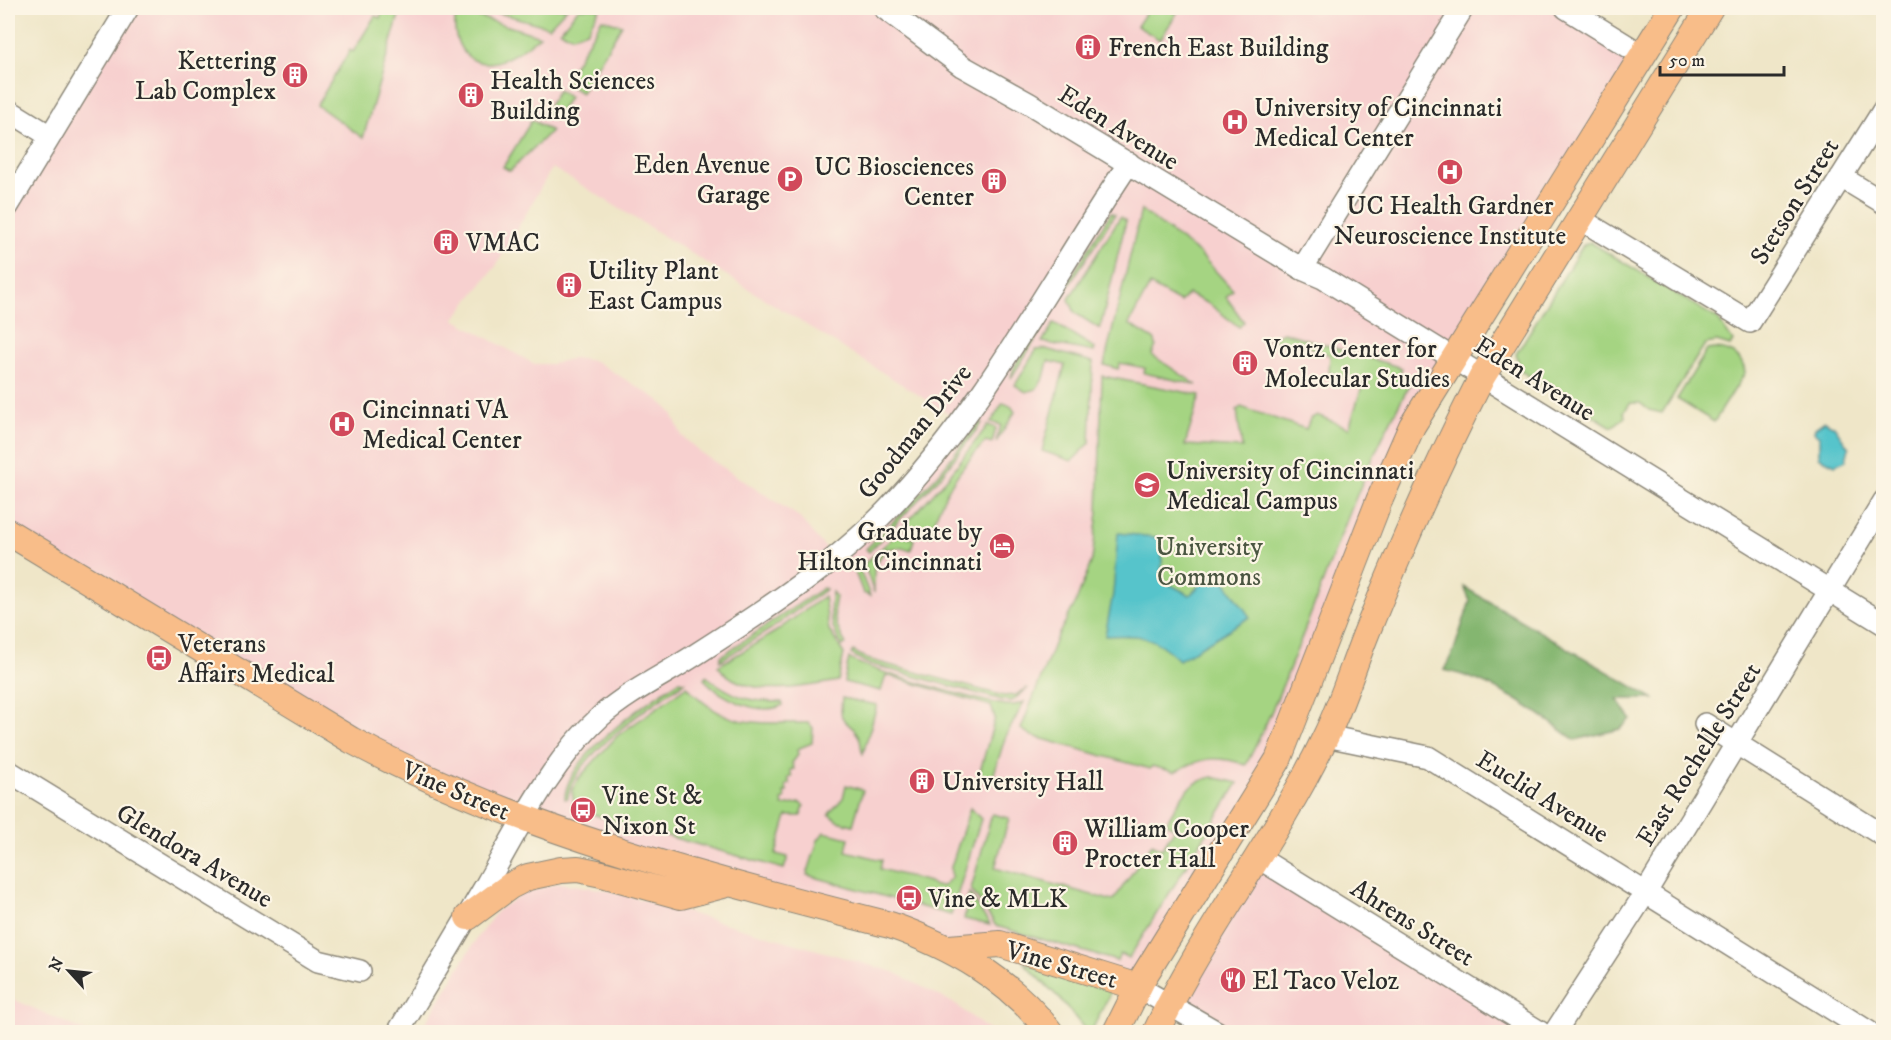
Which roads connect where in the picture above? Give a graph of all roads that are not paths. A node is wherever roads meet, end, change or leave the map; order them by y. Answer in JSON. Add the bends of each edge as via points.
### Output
{"nodes":[{"id":1,"x":128,"y":8,"type":"edge"},
{"id":2,"x":884,"y":8,"type":"edge"},
{"id":3,"x":1462,"y":8,"type":"edge"},
{"id":4,"x":1566,"y":8,"type":"edge"},
{"id":5,"x":1672,"y":8,"type":"edge"},
{"id":6,"x":1710,"y":8,"type":"edge"},
{"id":7,"x":1642,"y":55,"type":"junction"},
{"id":8,"x":1884,"y":109,"type":"edge"},
{"id":9,"x":8,"y":110,"type":"edge"},
{"id":10,"x":50,"y":136,"type":"junction"},
{"id":11,"x":1129,"y":163,"type":"junction"},
{"id":12,"x":1841,"y":177,"type":"junction"},
{"id":13,"x":1884,"y":203,"type":"edge"},
{"id":14,"x":8,"y":206,"type":"edge"},
{"id":15,"x":1580,"y":219,"type":"junction"},
{"id":16,"x":1302,"y":269,"type":"junction"},
{"id":17,"x":1453,"y":358,"type":"junction"},
{"id":18,"x":1482,"y":377,"type":"junction"},
{"id":19,"x":1884,"y":501,"type":"edge"},
{"id":20,"x":8,"y":532,"type":"edge"},
{"id":21,"x":1829,"y":590,"type":"junction"},
{"id":22,"x":1884,"y":624,"type":"edge"},
{"id":23,"x":1705,"y":724,"type":"dead end"},
{"id":24,"x":1326,"y":736,"type":"junction"},
{"id":25,"x":1736,"y":744,"type":"junction"},
{"id":26,"x":8,"y":771,"type":"edge"},
{"id":27,"x":524,"y":819,"type":"junction"},
{"id":28,"x":1884,"y":836,"type":"edge"},
{"id":29,"x":1257,"y":857,"type":"junction"},
{"id":30,"x":731,"y":883,"type":"junction"},
{"id":31,"x":1646,"y":892,"type":"junction"},
{"id":32,"x":468,"y":917,"type":"junction"},
{"id":33,"x":949,"y":948,"type":"junction"},
{"id":34,"x":360,"y":971,"type":"dead end"},
{"id":35,"x":1138,"y":987,"type":"junction"},
{"id":36,"x":1169,"y":1004,"type":"junction"},
{"id":37,"x":398,"y":1032,"type":"edge"},
{"id":38,"x":1050,"y":1032,"type":"edge"},
{"id":39,"x":1116,"y":1032,"type":"edge"},
{"id":40,"x":1156,"y":1032,"type":"edge"},
{"id":41,"x":1217,"y":1032,"type":"edge"},
{"id":42,"x":1540,"y":1032,"type":"edge"},
{"id":43,"x":1555,"y":1032,"type":"edge"},
{"id":44,"x":1869,"y":1032,"type":"edge"}],
"edges":[{"from":1,"to":10,"type":"street"},
{"from":2,"to":11,"type":"street","name":"Eden Avenue","via":[[962,66]]},
{"from":3,"to":16,"type":"street"},
{"from":4,"to":7,"type":"street"},
{"from":5,"to":7,"type":"main road"},
{"from":6,"to":15,"type":"main road"},
{"from":7,"to":17,"type":"main road"},
{"from":8,"to":12,"type":"street","name":"Stetson Street"},
{"from":9,"to":10,"type":"street"},
{"from":10,"to":14,"type":"street"},
{"from":11,"to":16,"type":"street","name":"Eden Avenue"},
{"from":11,"to":27,"type":"street","name":"Goodman Drive","via":[[989,386],[946,444],[888,508],[858,538],[776,600],[699,653],[633,690],[600,717],[537,793]]},
{"from":12,"to":13,"type":"street"},
{"from":12,"to":15,"type":"street","name":"Stetson Street","via":[[1750,322]]},
{"from":15,"to":18,"type":"main road"},
{"from":16,"to":17,"type":"street","name":"Eden Avenue"},
{"from":17,"to":18,"type":"street","name":"Eden Avenue"},
{"from":17,"to":35,"type":"main road","via":[[1401,448],[1278,760]]},
{"from":18,"to":21,"type":"street","name":"Eden Avenue"},
{"from":18,"to":24,"type":"main road","via":[[1393,568]]},
{"from":19,"to":21,"type":"street","name":"East Rochelle Street"},
{"from":20,"to":27,"type":"main road","name":"Vine Street","via":[[351,740],[408,771]]},
{"from":21,"to":22,"type":"street","name":"Eden Avenue"},
{"from":21,"to":25,"type":"street","name":"East Rochelle Street"},
{"from":23,"to":25,"type":"street"},
{"from":24,"to":29,"type":"main road","via":[[1289,807]]},
{"from":24,"to":31,"type":"street","name":"Euclid Avenue","via":[[1428,757]]},
{"from":25,"to":28,"type":"street"},
{"from":25,"to":31,"type":"street","name":"East Rochelle Street"},
{"from":26,"to":34,"type":"street","name":"Glendora Avenue","via":[[318,961]]},
{"from":27,"to":30,"type":"main road","name":"Vine Street"},
{"from":27,"to":32,"type":"street","name":"Goodman Drive"},
{"from":29,"to":36,"type":"main road"},
{"from":29,"to":42,"type":"street","name":"Ahrens Street"},
{"from":30,"to":32,"type":"main road","via":[[681,896],[602,874],[561,870],[528,877],[510,886]]},
{"from":30,"to":33,"type":"main road","name":"Vine Street","via":[[890,925]]},
{"from":31,"to":43,"type":"street","name":"East Rochelle Street"},
{"from":31,"to":44,"type":"street","name":"Euclid Avenue"},
{"from":32,"to":37,"type":"street","name":"Goodman Drive"},
{"from":33,"to":35,"type":"main road","name":"Vine Street","via":[[1000,944]]},
{"from":33,"to":38,"type":"main road","name":"Vine Street","via":[[1004,984]]},
{"from":35,"to":36,"type":"street"},
{"from":35,"to":39,"type":"main road"},
{"from":36,"to":40,"type":"main road"},
{"from":36,"to":41,"type":"street"}]}
